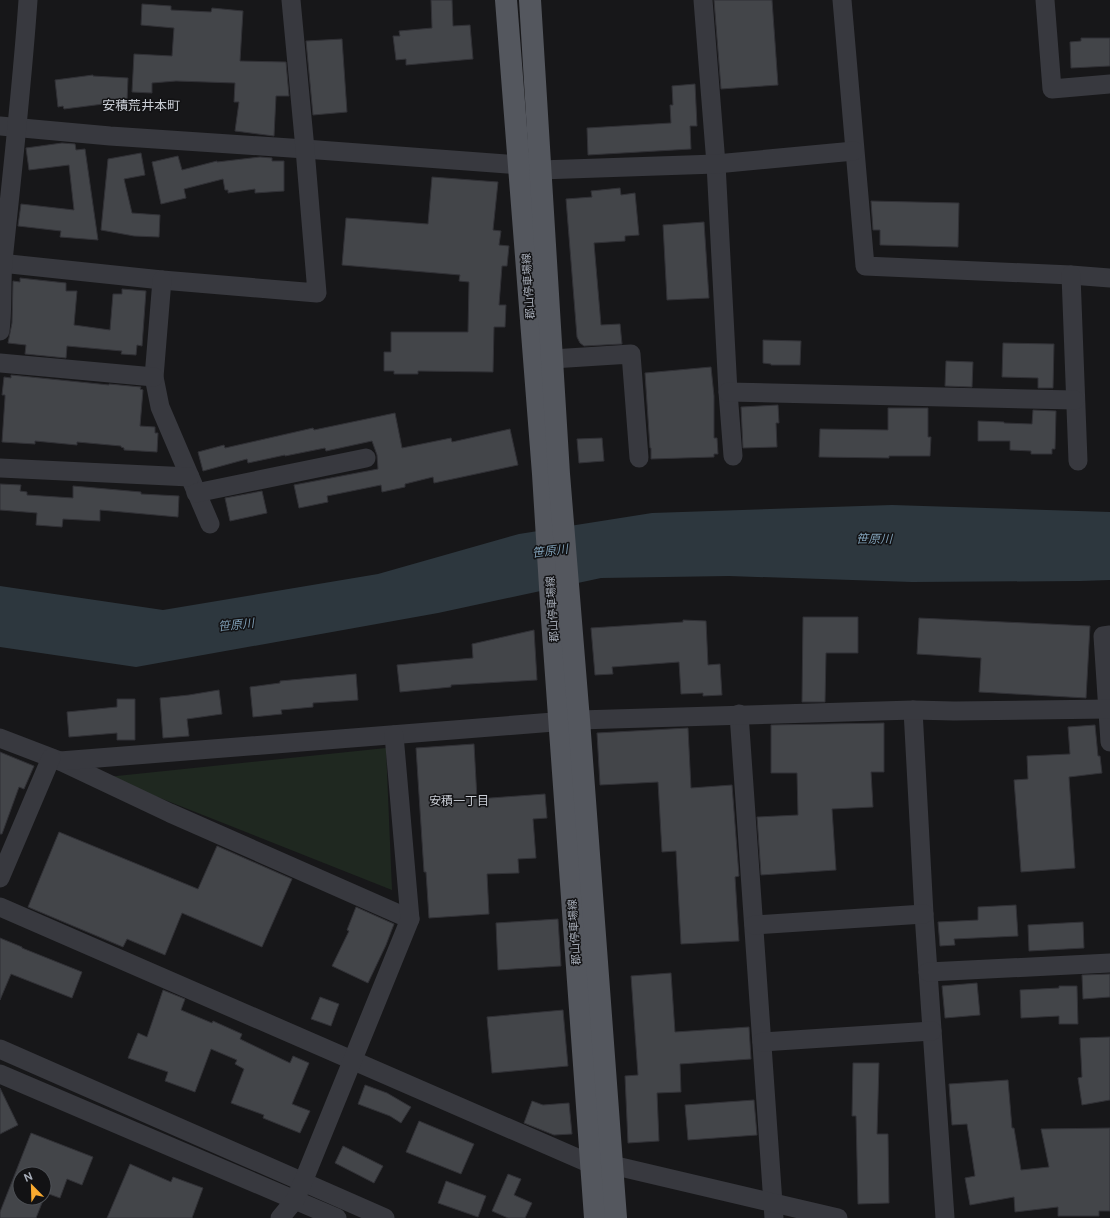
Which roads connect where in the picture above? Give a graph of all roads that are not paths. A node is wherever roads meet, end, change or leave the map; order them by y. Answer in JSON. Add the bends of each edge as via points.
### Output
{"nodes":[{"id":1,"x":28,"y":0,"type":"edge"},
{"id":2,"x":291,"y":0,"type":"edge"},
{"id":3,"x":506,"y":0,"type":"edge"},
{"id":4,"x":530,"y":0,"type":"edge"},
{"id":5,"x":703,"y":0,"type":"edge"},
{"id":6,"x":842,"y":0,"type":"edge"},
{"id":7,"x":1045,"y":0,"type":"edge"},
{"id":8,"x":1110,"y":84,"type":"edge"},
{"id":9,"x":9,"y":126,"type":"edge"},
{"id":10,"x":305,"y":148,"type":"junction"},
{"id":11,"x":854,"y":151,"type":"junction"},
{"id":12,"x":716,"y":164,"type":"junction"},
{"id":13,"x":519,"y":165,"type":"junction"},
{"id":14,"x":540,"y":170,"type":"junction"},
{"id":15,"x":2,"y":264,"type":"edge"},
{"id":16,"x":1071,"y":275,"type":"junction"},
{"id":17,"x":1110,"y":278,"type":"edge"},
{"id":18,"x":162,"y":280,"type":"junction"},
{"id":19,"x":0,"y":331,"type":"edge"},
{"id":20,"x":552,"y":359,"type":"junction"},
{"id":21,"x":0,"y":363,"type":"edge"},
{"id":22,"x":154,"y":377,"type":"junction"},
{"id":23,"x":728,"y":392,"type":"junction"},
{"id":24,"x":1075,"y":400,"type":"junction"},
{"id":25,"x":733,"y":456,"type":"dead end"},
{"id":26,"x":366,"y":458,"type":"dead end"},
{"id":27,"x":639,"y":458,"type":"dead end"},
{"id":28,"x":1078,"y":461,"type":"dead end"},
{"id":29,"x":0,"y":468,"type":"edge"},
{"id":30,"x":551,"y":474,"type":"junction"},
{"id":31,"x":193,"y":485,"type":"junction"},
{"id":32,"x":210,"y":524,"type":"dead end"},
{"id":33,"x":1110,"y":635,"type":"edge"},
{"id":34,"x":1108,"y":709,"type":"junction"},
{"id":35,"x":913,"y":710,"type":"junction"},
{"id":36,"x":739,"y":714,"type":"junction"},
{"id":37,"x":570,"y":721,"type":"junction"},
{"id":38,"x":394,"y":735,"type":"junction"},
{"id":39,"x":0,"y":738,"type":"edge"},
{"id":40,"x":1110,"y":742,"type":"edge"},
{"id":41,"x":56,"y":760,"type":"junction"},
{"id":42,"x":0,"y":878,"type":"edge"},
{"id":43,"x":0,"y":907,"type":"edge"},
{"id":44,"x":924,"y":914,"type":"junction"},
{"id":45,"x":410,"y":919,"type":"junction"},
{"id":46,"x":754,"y":925,"type":"junction"},
{"id":47,"x":1110,"y":962,"type":"edge"},
{"id":48,"x":928,"y":972,"type":"junction"},
{"id":49,"x":932,"y":1031,"type":"junction"},
{"id":50,"x":762,"y":1042,"type":"junction"},
{"id":51,"x":0,"y":1049,"type":"edge"},
{"id":52,"x":353,"y":1060,"type":"junction"},
{"id":53,"x":0,"y":1074,"type":"edge"},
{"id":54,"x":591,"y":1164,"type":"junction"},
{"id":55,"x":612,"y":1165,"type":"junction"},
{"id":56,"x":303,"y":1182,"type":"junction"},
{"id":57,"x":295,"y":1200,"type":"junction"},
{"id":58,"x":774,"y":1211,"type":"edge"},
{"id":59,"x":280,"y":1218,"type":"edge"},
{"id":60,"x":337,"y":1218,"type":"edge"},
{"id":61,"x":384,"y":1218,"type":"edge"},
{"id":62,"x":595,"y":1218,"type":"edge"},
{"id":63,"x":616,"y":1218,"type":"edge"},
{"id":64,"x":838,"y":1218,"type":"edge"},
{"id":65,"x":945,"y":1218,"type":"edge"}],
"edges":[{"from":1,"to":9,"type":"street","via":[[23,69]]},
{"from":2,"to":10,"type":"street"},
{"from":3,"to":13,"type":"main road","name":"郡山停車場線"},
{"from":4,"to":14,"type":"main road","name":"郡山停車場線"},
{"from":5,"to":12,"type":"street"},
{"from":6,"to":11,"type":"street"},
{"from":7,"to":8,"type":"street","via":[[1052,89]]},
{"from":9,"to":10,"type":"street","via":[[110,136]]},
{"from":9,"to":15,"type":"street"},
{"from":10,"to":13,"type":"street"},
{"from":10,"to":18,"type":"street","via":[[317,293]]},
{"from":11,"to":12,"type":"street"},
{"from":11,"to":16,"type":"street","via":[[865,266]]},
{"from":12,"to":14,"type":"street"},
{"from":12,"to":23,"type":"street"},
{"from":13,"to":14,"type":"street"},
{"from":13,"to":30,"type":"main road","name":"郡山停車場線"},
{"from":14,"to":20,"type":"main road","name":"郡山停車場線"},
{"from":15,"to":18,"type":"street"},
{"from":15,"to":19,"type":"street"},
{"from":16,"to":17,"type":"street"},
{"from":16,"to":24,"type":"street"},
{"from":18,"to":22,"type":"street"},
{"from":20,"to":27,"type":"street","via":[[631,354]]},
{"from":20,"to":30,"type":"main road","name":"郡山停車場線"},
{"from":21,"to":22,"type":"street"},
{"from":22,"to":31,"type":"street","via":[[160,407]]},
{"from":23,"to":24,"type":"street"},
{"from":23,"to":25,"type":"street"},
{"from":24,"to":28,"type":"street"},
{"from":26,"to":31,"type":"street"},
{"from":29,"to":31,"type":"street"},
{"from":30,"to":37,"type":"main road","name":"郡山停車場線"},
{"from":31,"to":32,"type":"street"},
{"from":33,"to":34,"type":"street","via":[[1103,636]]},
{"from":34,"to":35,"type":"street"},
{"from":34,"to":40,"type":"street"},
{"from":35,"to":36,"type":"street"},
{"from":35,"to":44,"type":"street"},
{"from":36,"to":37,"type":"street"},
{"from":36,"to":46,"type":"street"},
{"from":37,"to":38,"type":"street"},
{"from":37,"to":54,"type":"main road","name":"郡山停車場線"},
{"from":37,"to":55,"type":"main road","name":"郡山停車場線"},
{"from":38,"to":41,"type":"street"},
{"from":38,"to":45,"type":"street"},
{"from":39,"to":41,"type":"street"},
{"from":41,"to":42,"type":"street"},
{"from":41,"to":45,"type":"street"},
{"from":43,"to":52,"type":"street"},
{"from":44,"to":46,"type":"street"},
{"from":44,"to":48,"type":"street"},
{"from":45,"to":52,"type":"street"},
{"from":46,"to":50,"type":"street"},
{"from":47,"to":48,"type":"street"},
{"from":48,"to":49,"type":"street"},
{"from":49,"to":50,"type":"street"},
{"from":49,"to":65,"type":"street"},
{"from":50,"to":58,"type":"street"},
{"from":51,"to":56,"type":"street"},
{"from":52,"to":54,"type":"street"},
{"from":52,"to":56,"type":"street"},
{"from":53,"to":57,"type":"street"},
{"from":54,"to":62,"type":"main road","name":"郡山停車場線"},
{"from":55,"to":58,"type":"street"},
{"from":55,"to":63,"type":"main road","name":"郡山停車場線"},
{"from":56,"to":57,"type":"street"},
{"from":56,"to":61,"type":"street"},
{"from":57,"to":59,"type":"street"},
{"from":57,"to":60,"type":"street"},
{"from":58,"to":64,"type":"street"}]}
